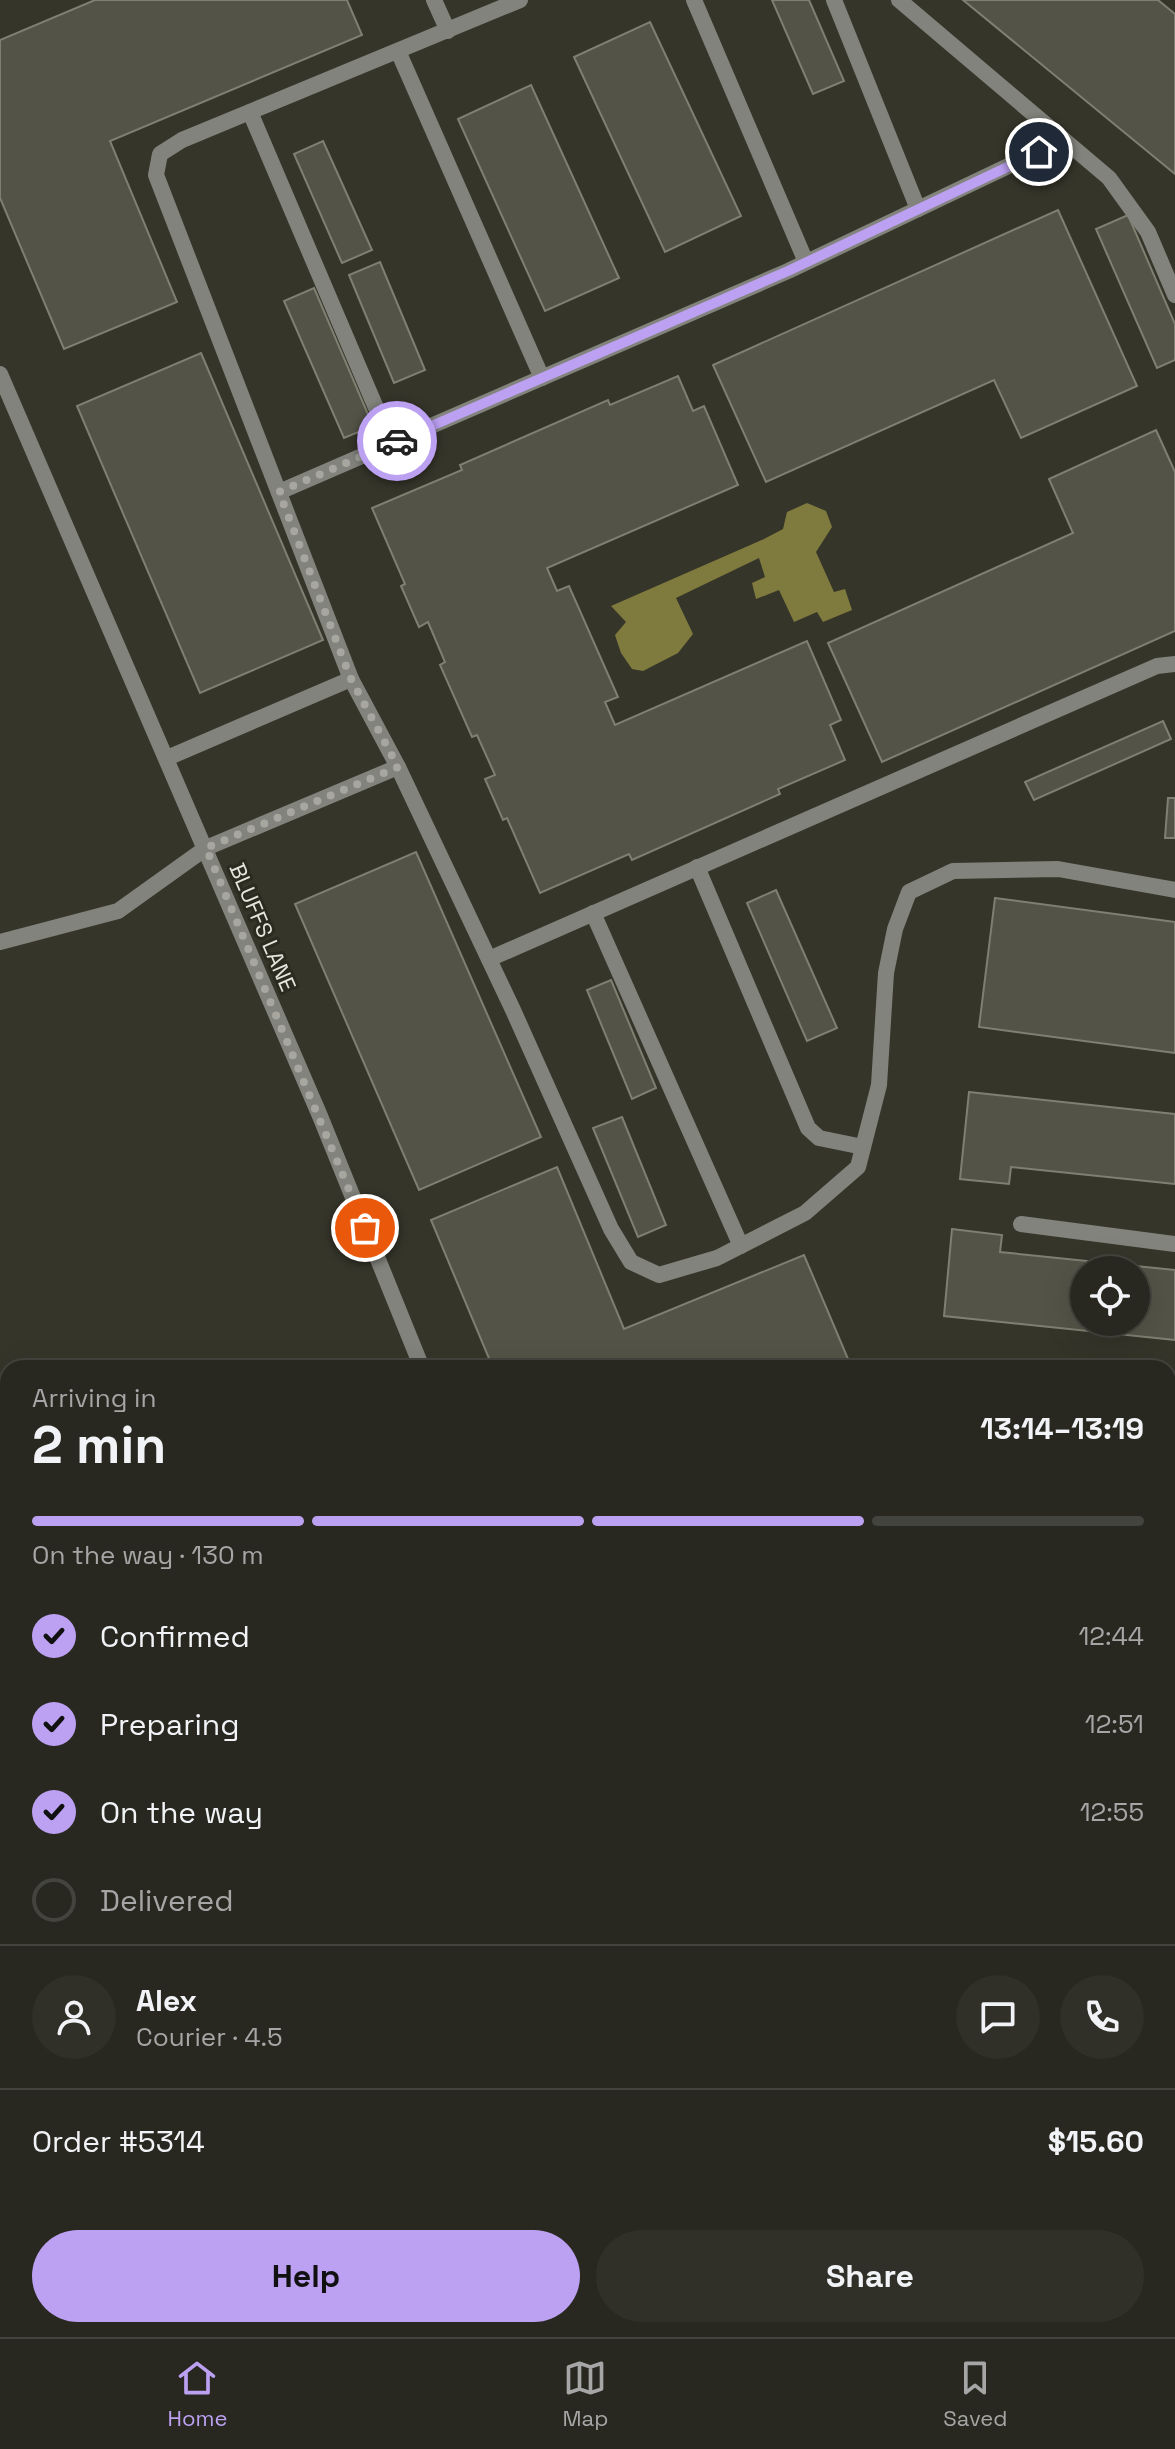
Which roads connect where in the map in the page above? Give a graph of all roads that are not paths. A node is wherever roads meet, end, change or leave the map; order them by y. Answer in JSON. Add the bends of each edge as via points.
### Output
{"nodes":[{"id":1,"x":434,"y":0,"type":"edge"},
{"id":2,"x":520,"y":0,"type":"edge"},
{"id":3,"x":694,"y":0,"type":"edge"},
{"id":4,"x":834,"y":0,"type":"edge"},
{"id":5,"x":899,"y":0,"type":"edge"},
{"id":6,"x":448,"y":31,"type":"junction"},
{"id":7,"x":398,"y":51,"type":"junction"},
{"id":8,"x":250,"y":112,"type":"junction"},
{"id":9,"x":1063,"y":140,"type":"junction"},
{"id":10,"x":918,"y":209,"type":"junction"},
{"id":11,"x":806,"y":262,"type":"junction"},
{"id":12,"x":1175,"y":295,"type":"edge"},
{"id":13,"x":0,"y":374,"type":"edge"},
{"id":14,"x":542,"y":378,"type":"junction"},
{"id":15,"x":391,"y":443,"type":"junction"},
{"id":16,"x":279,"y":492,"type":"junction"},
{"id":17,"x":1175,"y":664,"type":"edge"},
{"id":18,"x":351,"y":679,"type":"junction"},
{"id":19,"x":167,"y":758,"type":"junction"},
{"id":20,"x":398,"y":767,"type":"junction"},
{"id":21,"x":206,"y":848,"type":"junction"},
{"id":22,"x":697,"y":867,"type":"junction"},
{"id":23,"x":1175,"y":890,"type":"edge"},
{"id":24,"x":593,"y":913,"type":"junction"},
{"id":25,"x":0,"y":942,"type":"edge"},
{"id":26,"x":489,"y":959,"type":"junction"},
{"id":27,"x":863,"y":1147,"type":"junction"},
{"id":28,"x":1021,"y":1224,"type":"dead end"},
{"id":29,"x":1175,"y":1244,"type":"edge"},
{"id":30,"x":741,"y":1246,"type":"junction"},
{"id":31,"x":419,"y":1360,"type":"edge"}],
"edges":[{"from":1,"to":6,"type":"street"},
{"from":2,"to":6,"type":"street"},
{"from":3,"to":11,"type":"street"},
{"from":4,"to":10,"type":"street"},
{"from":5,"to":9,"type":"street"},
{"from":6,"to":7,"type":"street"},
{"from":7,"to":8,"type":"street"},
{"from":7,"to":14,"type":"street"},
{"from":8,"to":15,"type":"street"},
{"from":8,"to":16,"type":"street","via":[[160,154],[156,175]]},
{"from":9,"to":10,"type":"street"},
{"from":9,"to":12,"type":"street","via":[[1109,178],[1148,232]]},
{"from":10,"to":11,"type":"street"},
{"from":11,"to":14,"type":"street"},
{"from":13,"to":19,"type":"street","name":"BLUFFS LANE"},
{"from":14,"to":15,"type":"street"},
{"from":15,"to":16,"type":"street"},
{"from":16,"to":18,"type":"street"},
{"from":17,"to":22,"type":"street","via":[[1157,666]]},
{"from":18,"to":19,"type":"street"},
{"from":18,"to":20,"type":"street"},
{"from":19,"to":21,"type":"street","name":"BLUFFS LANE"},
{"from":20,"to":21,"type":"street"},
{"from":20,"to":26,"type":"street"},
{"from":21,"to":25,"type":"street","via":[[118,911]]},
{"from":21,"to":31,"type":"street","name":"BLUFFS LANE"},
{"from":22,"to":24,"type":"street"},
{"from":22,"to":27,"type":"street","via":[[808,1128],[819,1138]]},
{"from":23,"to":27,"type":"street","via":[[1058,869],[953,871],[909,892],[886,973],[879,1085]]},
{"from":24,"to":26,"type":"street"},
{"from":24,"to":30,"type":"street"},
{"from":26,"to":30,"type":"street","via":[[611,1229],[631,1262],[659,1275]]},
{"from":27,"to":30,"type":"street","via":[[858,1167],[805,1213]]},
{"from":28,"to":29,"type":"street"}]}
